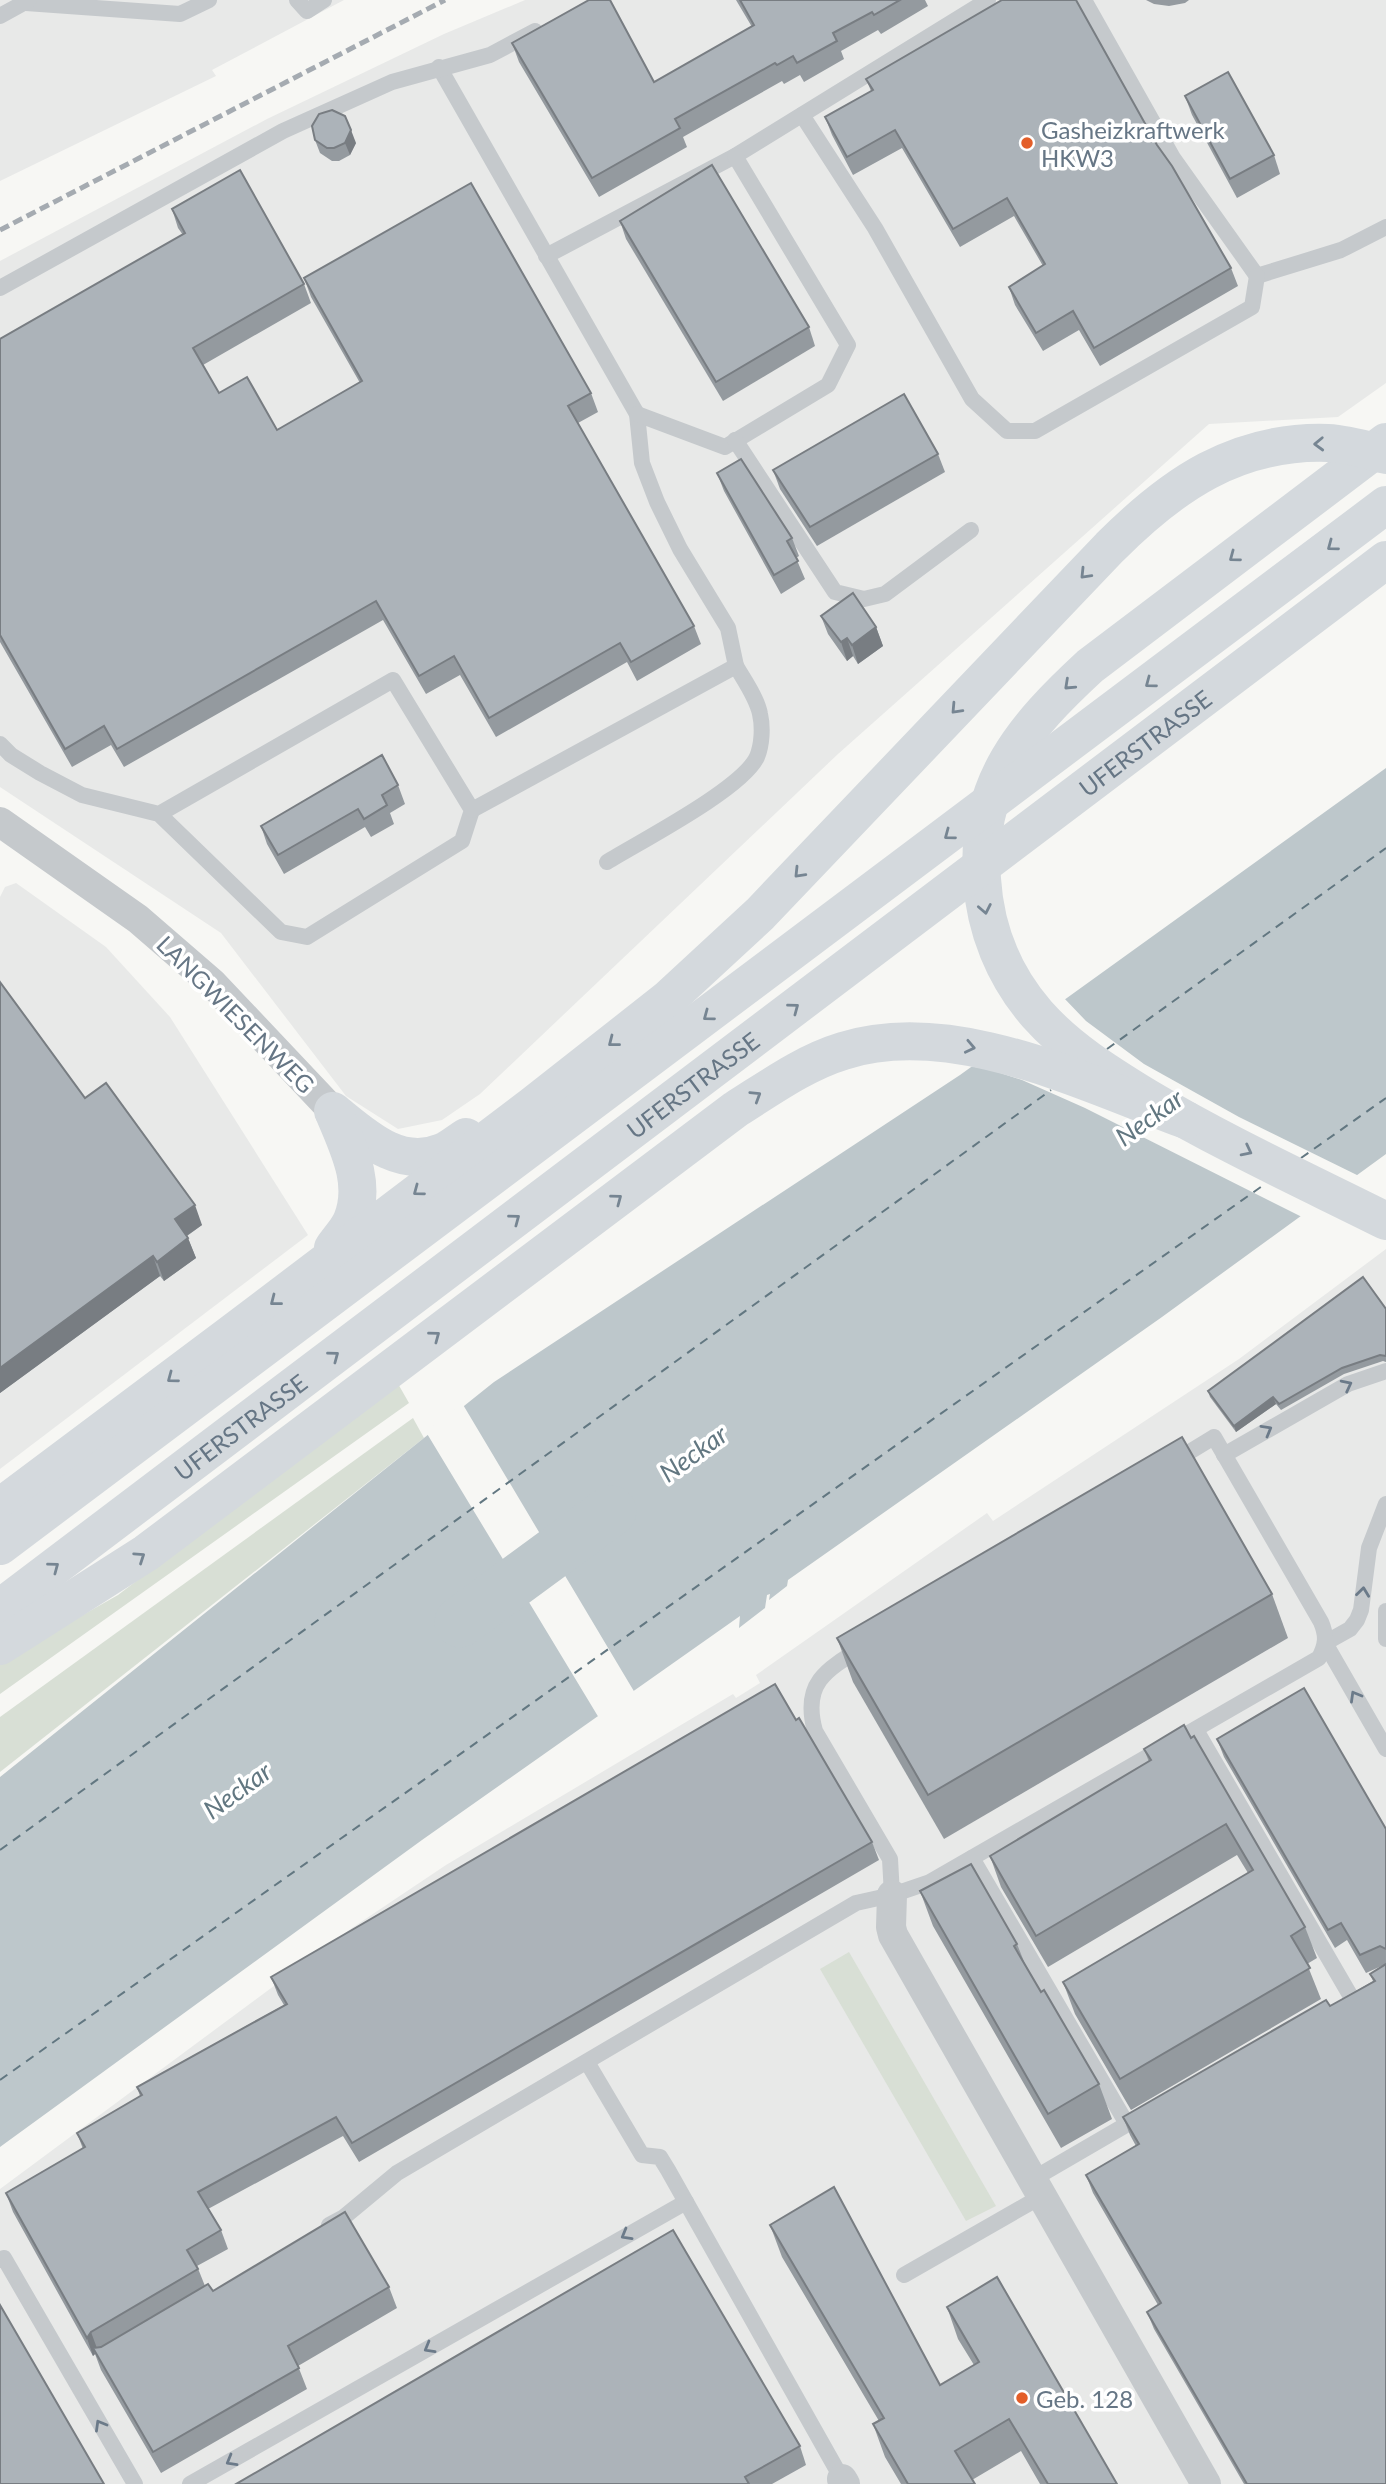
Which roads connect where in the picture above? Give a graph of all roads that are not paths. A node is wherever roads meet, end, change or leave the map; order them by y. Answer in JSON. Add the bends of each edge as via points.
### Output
{"nodes":[{"id":1,"x":209,"y":0,"type":"edge"},
{"id":2,"x":297,"y":0,"type":"edge"},
{"id":3,"x":324,"y":0,"type":"edge"},
{"id":4,"x":988,"y":0,"type":"edge"},
{"id":5,"x":1084,"y":0,"type":"edge"},
{"id":6,"x":27,"y":2,"type":"edge"},
{"id":7,"x":0,"y":16,"type":"edge"},
{"id":8,"x":548,"y":24,"type":"edge"},
{"id":9,"x":439,"y":67,"type":"junction"},
{"id":10,"x":802,"y":115,"type":"junction"},
{"id":11,"x":735,"y":156,"type":"junction"},
{"id":12,"x":1386,"y":227,"type":"edge"},
{"id":13,"x":546,"y":256,"type":"junction"},
{"id":14,"x":1257,"y":276,"type":"junction"},
{"id":15,"x":0,"y":288,"type":"edge"},
{"id":16,"x":637,"y":414,"type":"junction"},
{"id":17,"x":735,"y":440,"type":"junction"},
{"id":18,"x":1386,"y":442,"type":"edge"},
{"id":19,"x":1386,"y":455,"type":"edge"},
{"id":20,"x":1386,"y":505,"type":"edge"},
{"id":21,"x":971,"y":530,"type":"dead end"},
{"id":22,"x":1386,"y":560,"type":"edge"},
{"id":23,"x":736,"y":666,"type":"junction"},
{"id":24,"x":0,"y":744,"type":"edge"},
{"id":25,"x":472,"y":810,"type":"junction"},
{"id":26,"x":159,"y":814,"type":"junction"},
{"id":27,"x":1,"y":826,"type":"edge"},
{"id":28,"x":607,"y":862,"type":"dead end"},
{"id":29,"x":532,"y":1106,"type":"junction"},
{"id":30,"x":333,"y":1111,"type":"junction"},
{"id":31,"x":1186,"y":1121,"type":"junction"},
{"id":32,"x":1386,"y":1221,"type":"edge"},
{"id":33,"x":322,"y":1265,"type":"junction"},
{"id":34,"x":1386,"y":1371,"type":"edge"},
{"id":35,"x":1224,"y":1455,"type":"junction"},
{"id":36,"x":1154,"y":1473,"type":"edge"},
{"id":37,"x":1386,"y":1504,"type":"edge"},
{"id":38,"x":0,"y":1507,"type":"edge"},
{"id":39,"x":0,"y":1546,"type":"edge"},
{"id":40,"x":0,"y":1608,"type":"edge"},
{"id":41,"x":1386,"y":1611,"type":"edge"},
{"id":42,"x":1386,"y":1639,"type":"edge"},
{"id":43,"x":870,"y":1643,"type":"edge"},
{"id":44,"x":1325,"y":1643,"type":"junction"},
{"id":45,"x":0,"y":1646,"type":"edge"},
{"id":46,"x":1196,"y":1730,"type":"junction"},
{"id":47,"x":1386,"y":1748,"type":"edge"},
{"id":48,"x":972,"y":1858,"type":"junction"},
{"id":49,"x":892,"y":1895,"type":"junction"},
{"id":50,"x":1350,"y":1995,"type":"edge"},
{"id":51,"x":587,"y":2062,"type":"junction"},
{"id":52,"x":1163,"y":2104,"type":"edge"},
{"id":53,"x":1127,"y":2124,"type":"junction"},
{"id":54,"x":1037,"y":2187,"type":"junction"},
{"id":55,"x":686,"y":2202,"type":"junction"},
{"id":56,"x":321,"y":2230,"type":"edge"},
{"id":57,"x":0,"y":2260,"type":"edge"},
{"id":58,"x":904,"y":2275,"type":"dead end"},
{"id":59,"x":840,"y":2482,"type":"edge"},
{"id":60,"x":135,"y":2484,"type":"edge"},
{"id":61,"x":190,"y":2484,"type":"edge"},
{"id":62,"x":1206,"y":2484,"type":"edge"}],
"edges":[{"from":1,"to":6,"type":"lane","via":[[180,15]]},
{"from":2,"to":3,"type":"lane","via":[[307,11]]},
{"from":4,"to":10,"type":"lane"},
{"from":5,"to":14,"type":"lane","via":[[1173,158]]},
{"from":6,"to":7,"type":"lane"},
{"from":8,"to":9,"type":"lane","via":[[490,55]]},
{"from":9,"to":13,"type":"lane"},
{"from":9,"to":15,"type":"lane","via":[[392,82],[283,131]]},
{"from":10,"to":11,"type":"lane"},
{"from":10,"to":14,"type":"lane","via":[[875,228],[972,399],[1007,430],[1035,431],[1252,307]]},
{"from":11,"to":13,"type":"lane"},
{"from":11,"to":17,"type":"lane","via":[[848,345],[828,385]]},
{"from":12,"to":14,"type":"lane","via":[[1341,250]]},
{"from":13,"to":16,"type":"lane"},
{"from":16,"to":17,"type":"lane","via":[[725,447]]},
{"from":16,"to":23,"type":"lane","via":[[642,463],[657,502],[729,628]]},
{"from":17,"to":21,"type":"lane","via":[[835,592],[864,599],[885,594]]},
{"from":18,"to":31,"type":"highway","one_way":true,"via":[[1090,666],[1020,739],[986,812],[980,859],[984,910],[1014,981],[1037,1013],[1099,1069]]},
{"from":19,"to":29,"type":"highway","one_way":true,"via":[[1327,443],[1263,450],[1215,465],[1157,503],[760,914],[668,999]]},
{"from":20,"to":39,"type":"highway","name":"UFERSTRASSE","one_way":true},
{"from":40,"to":22,"type":"highway","name":"UFERSTRASSE","one_way":true},
{"from":23,"to":25,"type":"lane"},
{"from":23,"to":28,"type":"lane","via":[[760,713],[757,757],[722,792]]},
{"from":24,"to":26,"type":"lane","via":[[11,755],[82,795]]},
{"from":25,"to":26,"type":"lane","via":[[462,841],[307,937],[281,932]]},
{"from":25,"to":26,"type":"lane","via":[[393,680]]},
{"from":27,"to":30,"type":"street","name":"LANGWIESENWEG","via":[[138,919],[212,983]]},
{"from":29,"to":30,"type":"highway","via":[[479,1128],[443,1152],[424,1157],[391,1153]]},
{"from":29,"to":33,"type":"highway","one_way":true},
{"from":30,"to":33,"type":"highway","via":[[358,1178],[359,1199],[351,1222]]},
{"from":31,"to":32,"type":"highway","one_way":true},
{"from":45,"to":31,"type":"highway","one_way":true,"via":[[146,1553],[736,1109],[799,1069],[844,1050],[891,1041],[946,1042],[1035,1065]]},
{"from":33,"to":38,"type":"highway","one_way":true},
{"from":35,"to":34,"type":"lane","one_way":true,"via":[[1349,1384]]},
{"from":35,"to":36,"type":"lane","via":[[1214,1437]]},
{"from":35,"to":44,"type":"lane","via":[[1321,1622]]},
{"from":44,"to":37,"type":"lane","one_way":true,"via":[[1357,1620],[1368,1548]]},
{"from":41,"to":42,"type":"lane"},
{"from":43,"to":49,"type":"lane","via":[[827,1671],[814,1689],[811,1709],[815,1731],[890,1859]]},
{"from":44,"to":46,"type":"lane","via":[[1313,1663]]},
{"from":47,"to":44,"type":"lane","one_way":true},
{"from":46,"to":48,"type":"lane"},
{"from":46,"to":50,"type":"lane"},
{"from":48,"to":49,"type":"lane","via":[[930,1882]]},
{"from":48,"to":53,"type":"lane"},
{"from":49,"to":51,"type":"lane","via":[[856,1903]]},
{"from":49,"to":54,"type":"street","via":[[893,1935]]},
{"from":51,"to":55,"type":"lane","via":[[642,2155],[660,2157]]},
{"from":51,"to":56,"type":"lane","via":[[397,2173]]},
{"from":52,"to":53,"type":"lane"},
{"from":53,"to":54,"type":"lane"},
{"from":54,"to":58,"type":"lane"},
{"from":54,"to":62,"type":"street"},
{"from":55,"to":59,"type":"lane"},
{"from":55,"to":61,"type":"lane","one_way":true},
{"from":60,"to":57,"type":"lane","one_way":true,"via":[[4,2258]]}]}
